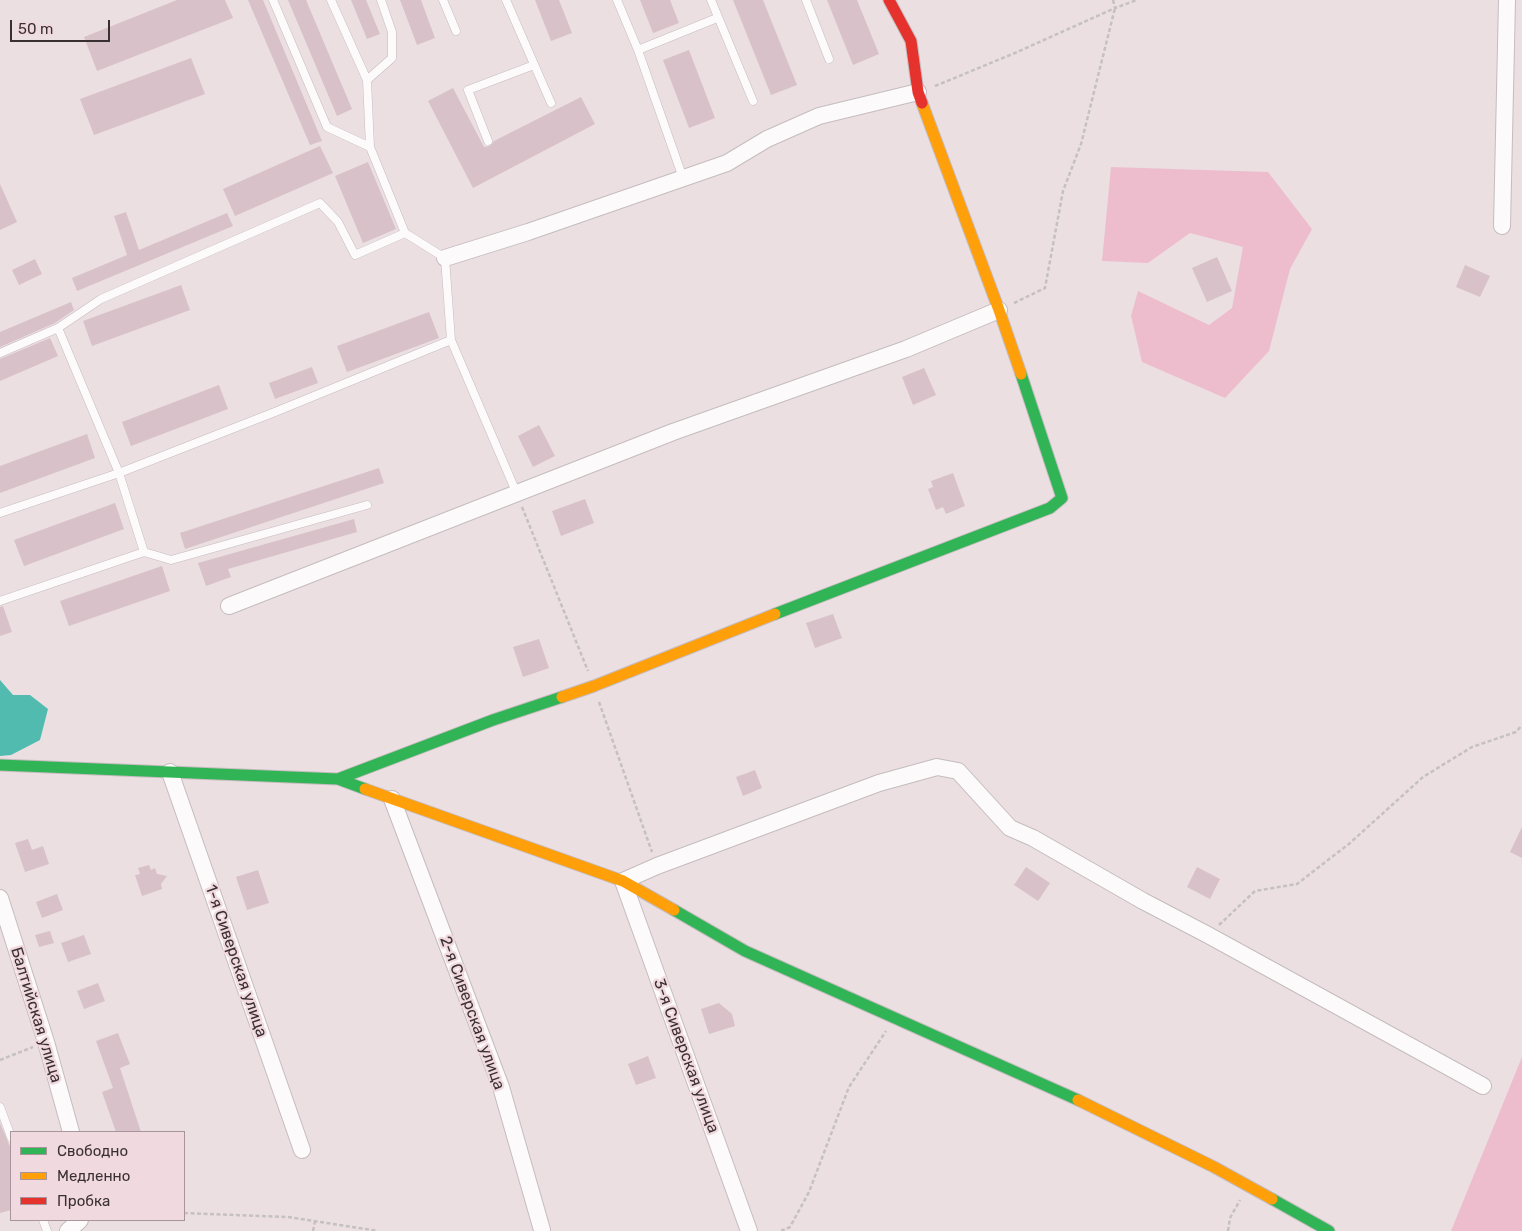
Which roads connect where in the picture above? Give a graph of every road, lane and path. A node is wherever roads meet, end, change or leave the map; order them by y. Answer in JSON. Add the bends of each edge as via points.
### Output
{"nodes":[{"id":1,"x":273,"y":0,"type":"edge"},
{"id":2,"x":331,"y":0,"type":"edge"},
{"id":3,"x":381,"y":0,"type":"edge"},
{"id":4,"x":443,"y":0,"type":"edge"},
{"id":5,"x":506,"y":0,"type":"edge"},
{"id":6,"x":617,"y":0,"type":"edge"},
{"id":7,"x":711,"y":0,"type":"edge"},
{"id":8,"x":806,"y":0,"type":"edge"},
{"id":9,"x":889,"y":0,"type":"edge"},
{"id":10,"x":1113,"y":0,"type":"edge"},
{"id":11,"x":1137,"y":0,"type":"edge"},
{"id":12,"x":1507,"y":0,"type":"edge"},
{"id":13,"x":1115,"y":8,"type":"junction"},
{"id":14,"x":717,"y":18,"type":"junction"},
{"id":15,"x":456,"y":31,"type":"dead end"},
{"id":16,"x":638,"y":50,"type":"junction"},
{"id":17,"x":829,"y":59,"type":"dead end"},
{"id":18,"x":534,"y":65,"type":"junction"},
{"id":19,"x":367,"y":80,"type":"junction"},
{"id":20,"x":918,"y":92,"type":"junction"},
{"id":21,"x":752,"y":100,"type":"dead end"},
{"id":22,"x":551,"y":103,"type":"dead end"},
{"id":23,"x":488,"y":140,"type":"dead end"},
{"id":24,"x":370,"y":147,"type":"junction"},
{"id":25,"x":683,"y":178,"type":"junction"},
{"id":26,"x":1502,"y":226,"type":"dead end"},
{"id":27,"x":405,"y":233,"type":"junction"},
{"id":28,"x":445,"y":258,"type":"junction"},
{"id":29,"x":999,"y":310,"type":"junction"},
{"id":30,"x":58,"y":328,"type":"junction"},
{"id":31,"x":451,"y":340,"type":"junction"},
{"id":32,"x":0,"y":353,"type":"edge"},
{"id":33,"x":118,"y":473,"type":"junction"},
{"id":34,"x":517,"y":494,"type":"junction"},
{"id":35,"x":367,"y":505,"type":"dead end"},
{"id":36,"x":0,"y":512,"type":"edge"},
{"id":37,"x":144,"y":552,"type":"junction"},
{"id":38,"x":0,"y":601,"type":"edge"},
{"id":39,"x":229,"y":606,"type":"dead end"},
{"id":40,"x":1522,"y":725,"type":"edge"},
{"id":41,"x":0,"y":765,"type":"edge"},
{"id":42,"x":170,"y":772,"type":"junction"},
{"id":43,"x":338,"y":779,"type":"junction"},
{"id":44,"x":392,"y":799,"type":"junction"},
{"id":45,"x":623,"y":881,"type":"junction"},
{"id":46,"x":0,"y":898,"type":"edge"},
{"id":47,"x":1208,"y":935,"type":"junction"},
{"id":48,"x":895,"y":1017,"type":"junction"},
{"id":49,"x":46,"y":1042,"type":"junction"},
{"id":50,"x":0,"y":1060,"type":"edge"},
{"id":51,"x":1483,"y":1086,"type":"dead end"},
{"id":52,"x":0,"y":1107,"type":"edge"},
{"id":53,"x":70,"y":1131,"type":"edge"},
{"id":54,"x":10,"y":1134,"type":"edge"},
{"id":55,"x":302,"y":1150,"type":"dead end"},
{"id":56,"x":1233,"y":1177,"type":"junction"},
{"id":57,"x":185,"y":1213,"type":"edge"},
{"id":58,"x":79,"y":1221,"type":"edge"},
{"id":59,"x":315,"y":1221,"type":"junction"},
{"id":60,"x":542,"y":1230,"type":"edge"},
{"id":61,"x":68,"y":1231,"type":"edge"},
{"id":62,"x":313,"y":1231,"type":"edge"},
{"id":63,"x":378,"y":1231,"type":"edge"},
{"id":64,"x":749,"y":1231,"type":"edge"},
{"id":65,"x":782,"y":1231,"type":"edge"},
{"id":66,"x":1228,"y":1231,"type":"edge"},
{"id":67,"x":1329,"y":1231,"type":"edge"}],
"edges":[{"from":1,"to":24,"type":"lane","via":[[327,127]]},
{"from":2,"to":19,"type":"lane"},
{"from":3,"to":19,"type":"lane","via":[[392,32],[392,58]]},
{"from":4,"to":15,"type":"lane"},
{"from":5,"to":18,"type":"lane"},
{"from":6,"to":16,"type":"lane"},
{"from":7,"to":14,"type":"lane"},
{"from":8,"to":17,"type":"lane"},
{"from":9,"to":20,"type":"street","via":[[911,41]]},
{"from":10,"to":13,"type":"path"},
{"from":11,"to":13,"type":"path"},
{"from":12,"to":26,"type":"street"},
{"from":13,"to":20,"type":"path"},
{"from":13,"to":29,"type":"path","via":[[1081,144],[1063,191],[1045,288]]},
{"from":14,"to":16,"type":"lane"},
{"from":14,"to":21,"type":"lane"},
{"from":16,"to":25,"type":"lane"},
{"from":18,"to":22,"type":"lane"},
{"from":18,"to":23,"type":"lane","via":[[468,90]]},
{"from":19,"to":24,"type":"lane"},
{"from":20,"to":25,"type":"street","via":[[819,116],[767,139],[727,164]]},
{"from":20,"to":29,"type":"street"},
{"from":24,"to":27,"type":"lane"},
{"from":25,"to":28,"type":"street"},
{"from":27,"to":28,"type":"lane"},
{"from":27,"to":30,"type":"lane","via":[[355,255],[338,222],[320,203],[100,299]]},
{"from":28,"to":31,"type":"lane"},
{"from":29,"to":34,"type":"street","via":[[906,349],[673,432]]},
{"from":29,"to":43,"type":"street","via":[[1059,486],[1062,498],[1050,508],[594,686],[493,720]]},
{"from":30,"to":32,"type":"lane"},
{"from":30,"to":33,"type":"lane"},
{"from":31,"to":33,"type":"lane"},
{"from":31,"to":34,"type":"lane"},
{"from":33,"to":36,"type":"lane"},
{"from":33,"to":37,"type":"lane"},
{"from":34,"to":39,"type":"street"},
{"from":35,"to":37,"type":"lane","via":[[171,560]]},
{"from":37,"to":38,"type":"lane"},
{"from":40,"to":47,"type":"path","via":[[1516,732],[1472,747],[1423,777],[1350,843],[1297,884],[1255,891]]},
{"from":41,"to":42,"type":"street"},
{"from":42,"to":43,"type":"street"},
{"from":42,"to":55,"type":"street","name":"1-я Сиверская улица"},
{"from":43,"to":44,"type":"street"},
{"from":44,"to":45,"type":"street"},
{"from":44,"to":60,"type":"street","name":"2-я Сиверская улица","via":[[501,1087]]},
{"from":45,"to":47,"type":"street","via":[[879,783],[937,767],[958,771],[1010,828]]},
{"from":45,"to":48,"type":"street","via":[[745,951]]},
{"from":45,"to":64,"type":"street","name":"3-я Сиверская улица"},
{"from":46,"to":49,"type":"street","name":"Балтийская улица"},
{"from":47,"to":51,"type":"street"},
{"from":48,"to":56,"type":"street","via":[[1053,1088]]},
{"from":48,"to":65,"type":"path","via":[[849,1087],[808,1192],[790,1227]]},
{"from":49,"to":50,"type":"path"},
{"from":49,"to":53,"type":"street","name":"Балтийская улица"},
{"from":52,"to":54,"type":"lane"},
{"from":56,"to":66,"type":"path","via":[[1240,1201],[1230,1218]]},
{"from":56,"to":67,"type":"street"},
{"from":57,"to":59,"type":"path"},
{"from":58,"to":61,"type":"street"},
{"from":59,"to":62,"type":"path"},
{"from":59,"to":63,"type":"path"}]}
